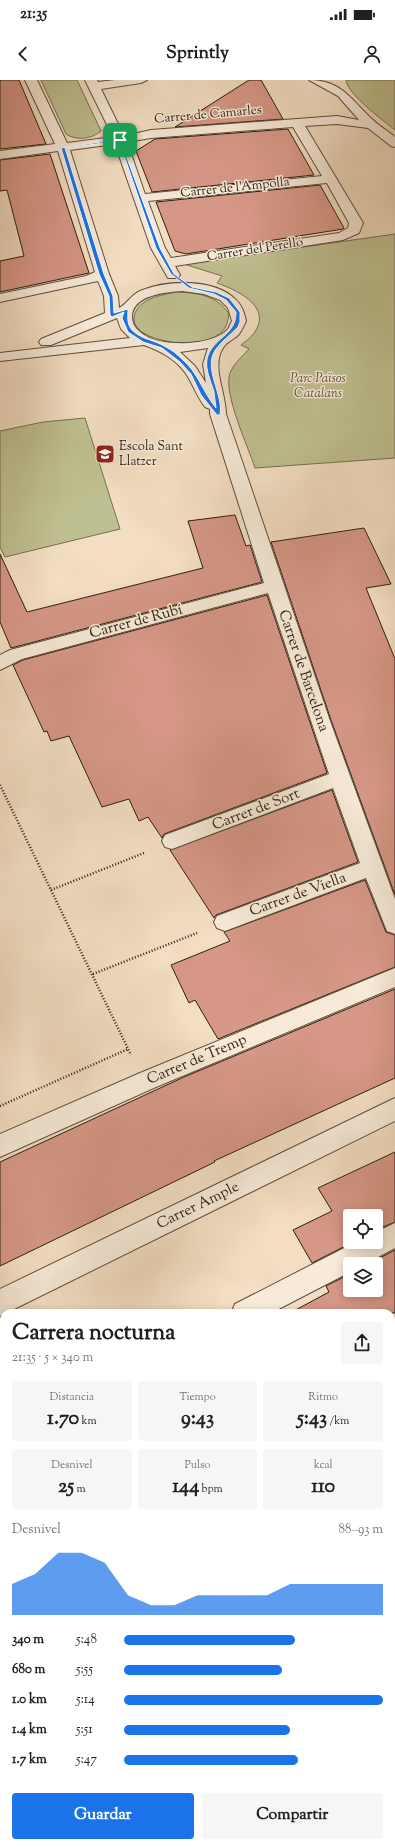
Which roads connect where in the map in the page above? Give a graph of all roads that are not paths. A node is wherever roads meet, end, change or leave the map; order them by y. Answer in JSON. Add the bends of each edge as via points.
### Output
{"nodes":[{"id":1,"x":31,"y":80,"type":"edge"},
{"id":2,"x":141,"y":80,"type":"edge"},
{"id":3,"x":315,"y":80,"type":"edge"},
{"id":4,"x":93,"y":83,"type":"edge"},
{"id":5,"x":297,"y":123,"type":"junction"},
{"id":6,"x":372,"y":125,"type":"junction"},
{"id":7,"x":120,"y":140,"type":"junction"},
{"id":8,"x":395,"y":143,"type":"edge"},
{"id":9,"x":63,"y":148,"type":"junction"},
{"id":10,"x":0,"y":155,"type":"edge"},
{"id":11,"x":330,"y":179,"type":"junction"},
{"id":12,"x":141,"y":198,"type":"junction"},
{"id":13,"x":167,"y":263,"type":"junction"},
{"id":14,"x":102,"y":274,"type":"junction"},
{"id":15,"x":190,"y":288,"type":"junction"},
{"id":16,"x":0,"y":298,"type":"edge"},
{"id":17,"x":127,"y":309,"type":"junction"},
{"id":18,"x":112,"y":315,"type":"junction"},
{"id":19,"x":222,"y":339,"type":"junction"},
{"id":20,"x":145,"y":341,"type":"junction"},
{"id":21,"x":164,"y":347,"type":"junction"},
{"id":22,"x":17,"y":354,"type":"junction"},
{"id":23,"x":0,"y":357,"type":"edge"},
{"id":24,"x":218,"y":414,"type":"junction"},
{"id":25,"x":274,"y":586,"type":"junction"},
{"id":26,"x":0,"y":664,"type":"edge"},
{"id":27,"x":340,"y":778,"type":"junction"},
{"id":28,"x":172,"y":841,"type":"road end"},
{"id":29,"x":371,"y":868,"type":"junction"},
{"id":30,"x":394,"y":921,"type":"edge"},
{"id":31,"x":225,"y":922,"type":"road end"},
{"id":32,"x":395,"y":977,"type":"edge"},
{"id":33,"x":395,"y":1109,"type":"edge"},
{"id":34,"x":0,"y":1146,"type":"edge"},
{"id":35,"x":395,"y":1235,"type":"edge"},
{"id":36,"x":0,"y":1303,"type":"edge"},
{"id":37,"x":252,"y":1309,"type":"edge"}],
"edges":[{"from":1,"to":9,"type":"street"},
{"from":2,"to":4,"type":"street"},
{"from":3,"to":6,"type":"street","via":[[342,94]]},
{"from":4,"to":7,"type":"street"},
{"from":5,"to":6,"type":"street","name":"Carrer de Camarles","via":[[337,120]]},
{"from":5,"to":7,"type":"street","name":"Carrer de Camarles","via":[[151,134]]},
{"from":5,"to":11,"type":"street"},
{"from":6,"to":8,"type":"street"},
{"from":7,"to":9,"type":"street","name":"Carrer de Camarles"},
{"from":7,"to":12,"type":"street"},
{"from":9,"to":10,"type":"street","name":"Carrer de Camarles"},
{"from":9,"to":14,"type":"street"},
{"from":11,"to":12,"type":"street","name":"Carrer de l'Ampolla"},
{"from":11,"to":13,"type":"street","name":"Carrer del Perelló","via":[[356,223],[354,230],[344,236]]},
{"from":12,"to":13,"type":"street","via":[[158,248]]},
{"from":13,"to":15,"type":"street","via":[[173,274]]},
{"from":14,"to":16,"type":"street","via":[[90,279]]},
{"from":14,"to":18,"type":"street","via":[[111,296]]},
{"from":15,"to":17,"type":"street","via":[[166,288],[151,292],[134,301]]},
{"from":15,"to":19,"type":"street","via":[[215,293],[227,299],[236,308],[236,327]]},
{"from":17,"to":18,"type":"street"},
{"from":17,"to":20,"type":"street","via":[[124,318],[127,327],[134,335]]},
{"from":18,"to":22,"type":"street"},
{"from":19,"to":21,"type":"street","via":[[195,348]]},
{"from":19,"to":24,"type":"street","name":"Carrer de Barcelona","via":[[209,359],[210,372],[217,393]]},
{"from":20,"to":21,"type":"street"},
{"from":20,"to":22,"type":"street"},
{"from":21,"to":24,"type":"street","name":"Carrer de Barcelona","via":[[194,374],[203,395]]},
{"from":22,"to":23,"type":"street"},
{"from":24,"to":25,"type":"street","name":"Carrer de Barcelona"},
{"from":25,"to":26,"type":"street","name":"Carrer de Rubí","via":[[16,654]]},
{"from":25,"to":27,"type":"street","name":"Carrer de Barcelona"},
{"from":27,"to":28,"type":"street","name":"Carrer de Sort"},
{"from":27,"to":29,"type":"street","name":"Carrer de Barcelona"},
{"from":29,"to":30,"type":"street","name":"Carrer de Barcelona"},
{"from":29,"to":31,"type":"street","name":"Carrer de Viella"},
{"from":32,"to":34,"type":"street","name":"Carrer de Tremp","via":[[148,1080]]},
{"from":33,"to":36,"type":"street","name":"Carrer Ample"},
{"from":35,"to":37,"type":"street"}]}
